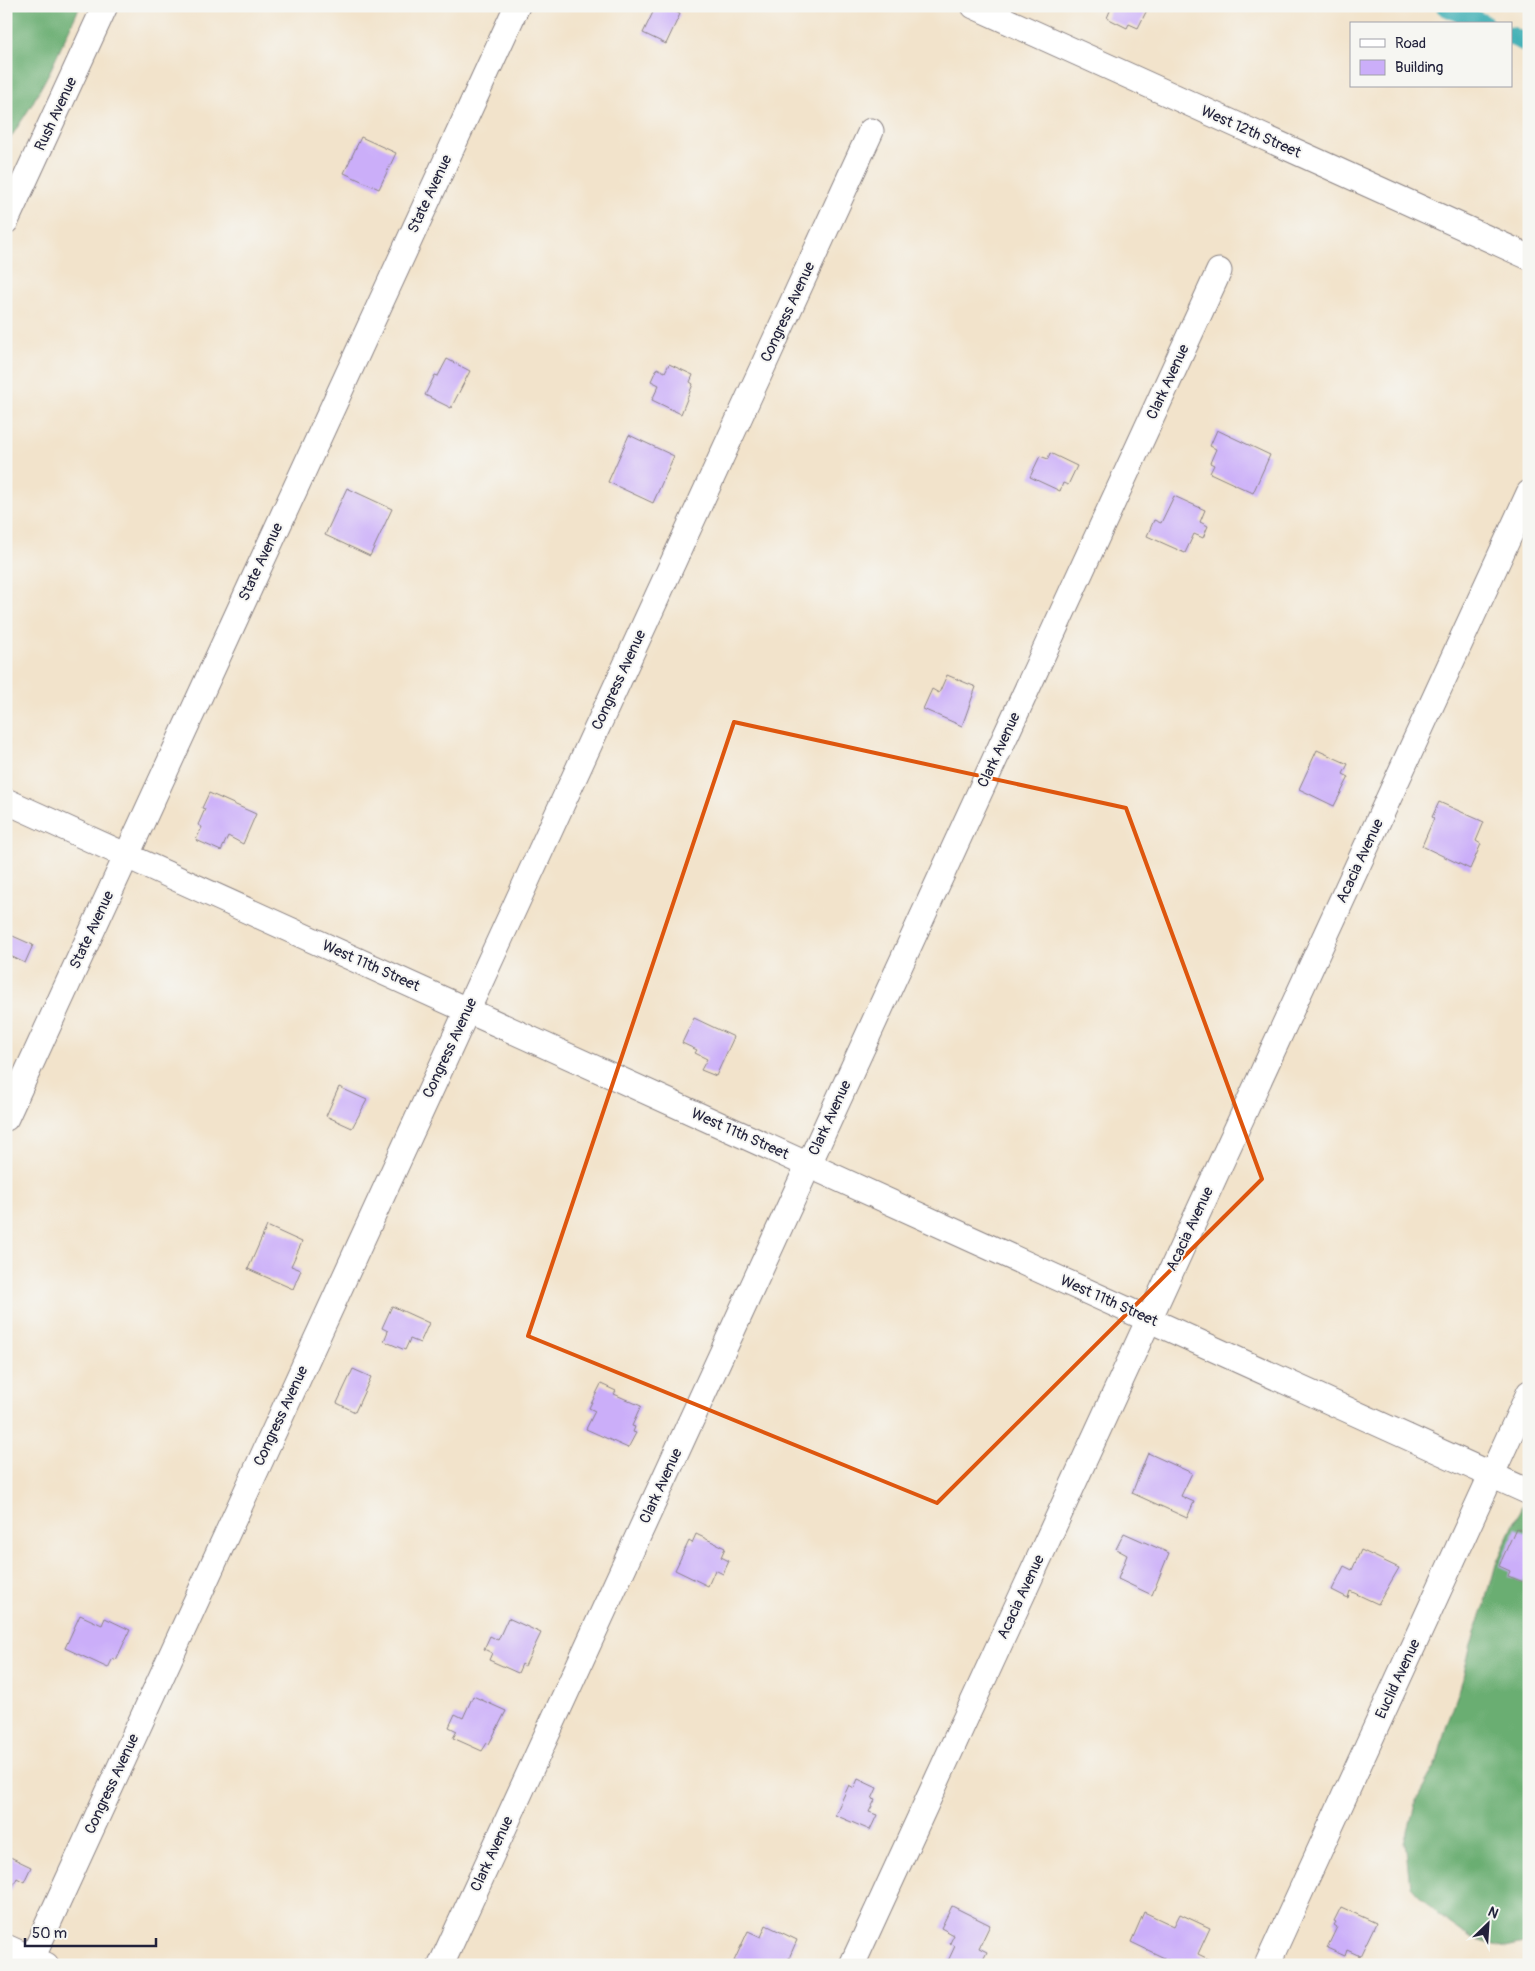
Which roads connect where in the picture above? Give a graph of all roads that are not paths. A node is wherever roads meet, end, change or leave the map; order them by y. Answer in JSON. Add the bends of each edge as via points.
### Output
{"nodes":[{"id":1,"x":105,"y":6,"type":"edge"},
{"id":2,"x":517,"y":6,"type":"edge"},
{"id":3,"x":974,"y":6,"type":"edge"},
{"id":4,"x":870,"y":131,"type":"dead end"},
{"id":5,"x":6,"y":221,"type":"edge"},
{"id":6,"x":1529,"y":257,"type":"edge"},
{"id":7,"x":1219,"y":271,"type":"dead end"},
{"id":8,"x":1529,"y":494,"type":"edge"},
{"id":9,"x":6,"y":801,"type":"edge"},
{"id":10,"x":127,"y":855,"type":"junction"},
{"id":11,"x":468,"y":1010,"type":"junction"},
{"id":12,"x":6,"y":1118,"type":"edge"},
{"id":13,"x":808,"y":1165,"type":"junction"},
{"id":14,"x":1149,"y":1319,"type":"junction"},
{"id":15,"x":1529,"y":1393,"type":"edge"},
{"id":16,"x":1491,"y":1475,"type":"junction"},
{"id":17,"x":1529,"y":1492,"type":"edge"},
{"id":18,"x":6,"y":1947,"type":"edge"},
{"id":19,"x":36,"y":1963,"type":"edge"},
{"id":20,"x":441,"y":1965,"type":"edge"},
{"id":21,"x":852,"y":1965,"type":"edge"},
{"id":22,"x":1267,"y":1965,"type":"edge"}],
"edges":[{"from":1,"to":5,"type":"street","name":"Rush Avenue"},
{"from":2,"to":10,"type":"street","name":"State Avenue"},
{"from":3,"to":6,"type":"street","name":"West 12th Street"},
{"from":4,"to":11,"type":"street","name":"Congress Avenue"},
{"from":7,"to":13,"type":"street","name":"Clark Avenue"},
{"from":8,"to":14,"type":"street","name":"Acacia Avenue"},
{"from":9,"to":10,"type":"street","name":"West 11th Street"},
{"from":10,"to":11,"type":"street","name":"West 11th Street"},
{"from":10,"to":12,"type":"street","name":"State Avenue"},
{"from":11,"to":13,"type":"street","name":"West 11th Street"},
{"from":11,"to":19,"type":"street","name":"Congress Avenue"},
{"from":13,"to":14,"type":"street","name":"West 11th Street"},
{"from":13,"to":20,"type":"street","name":"Clark Avenue"},
{"from":14,"to":16,"type":"street","name":"West 11th Street"},
{"from":14,"to":21,"type":"street","name":"Acacia Avenue"},
{"from":15,"to":16,"type":"street","name":"Euclid Avenue"},
{"from":16,"to":17,"type":"street","name":"West 11th Street"},
{"from":16,"to":22,"type":"street","name":"Euclid Avenue"},
{"from":18,"to":19,"type":"street"}]}
